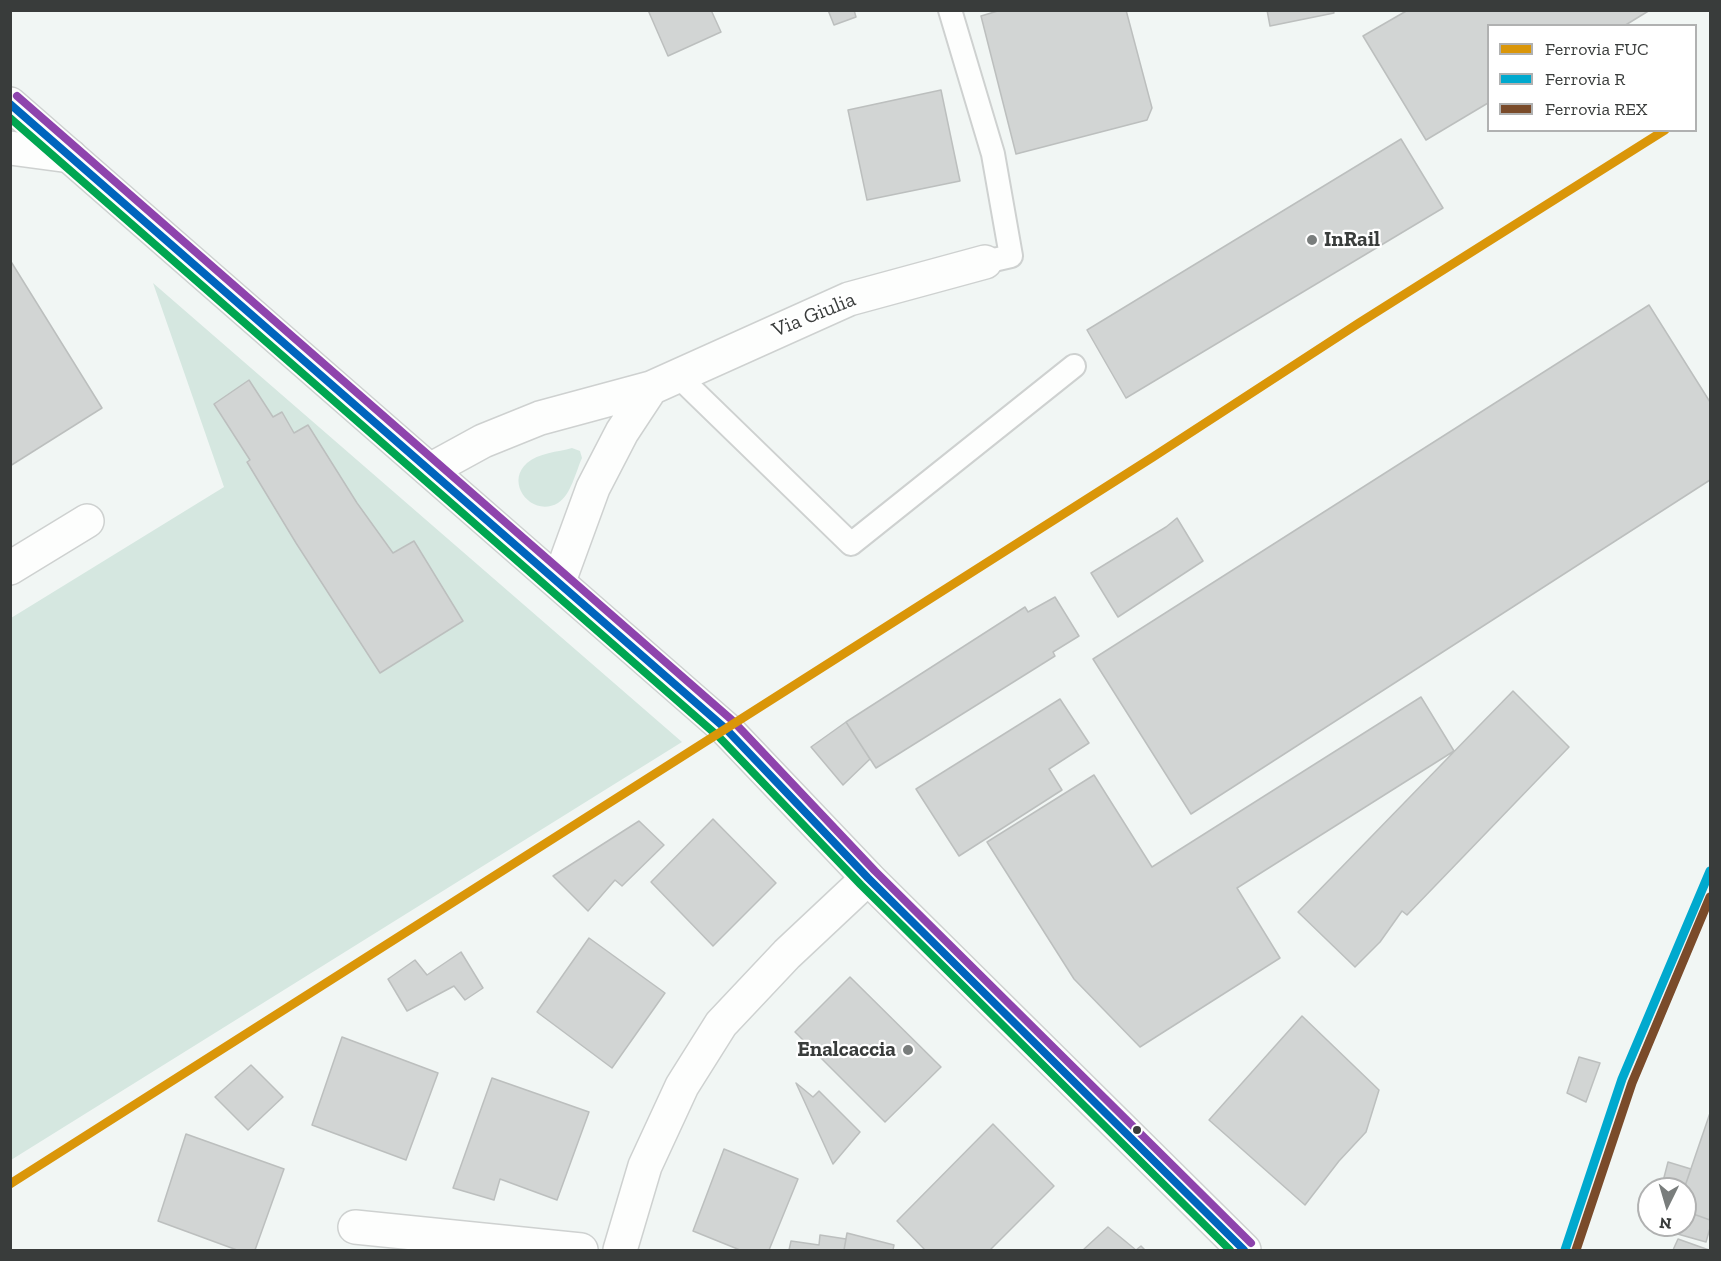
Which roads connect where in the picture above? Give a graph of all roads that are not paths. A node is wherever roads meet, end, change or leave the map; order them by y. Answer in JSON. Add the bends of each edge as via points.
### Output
{"nodes":[{"id":1,"x":950,"y":10,"type":"edge"},
{"id":2,"x":10,"y":104,"type":"edge"},
{"id":3,"x":10,"y":148,"type":"edge"},
{"id":4,"x":70,"y":156,"type":"junction"},
{"id":5,"x":985,"y":262,"type":"joint"},
{"id":6,"x":1074,"y":366,"type":"dead end"},
{"id":7,"x":664,"y":382,"type":"junction"},
{"id":8,"x":430,"y":470,"type":"junction"},
{"id":9,"x":87,"y":521,"type":"dead end"},
{"id":10,"x":10,"y":568,"type":"edge"},
{"id":11,"x":559,"y":581,"type":"junction"},
{"id":12,"x":868,"y":878,"type":"junction"},
{"id":13,"x":355,"y":1227,"type":"dead end"},
{"id":14,"x":580,"y":1251,"type":"edge"},
{"id":15,"x":620,"y":1251,"type":"edge"},
{"id":16,"x":1244,"y":1251,"type":"edge"}],
"edges":[{"from":1,"to":5,"type":"lane","via":[[993,154],[1011,256]]},
{"from":2,"to":4,"type":"street"},
{"from":3,"to":4,"type":"street"},
{"from":4,"to":8,"type":"street"},
{"from":5,"to":7,"type":"street","name":"Via Giulia","via":[[849,299]]},
{"from":6,"to":7,"type":"lane","via":[[851,544]]},
{"from":7,"to":8,"type":"street","name":"Via Giulia","via":[[540,418],[483,441]]},
{"from":7,"to":11,"type":"street","via":[[622,432],[592,488]]},
{"from":8,"to":11,"type":"street"},
{"from":9,"to":10,"type":"street"},
{"from":11,"to":12,"type":"street","via":[[726,729]]},
{"from":12,"to":15,"type":"street","via":[[787,954],[721,1024],[682,1086],[645,1166]]},
{"from":12,"to":16,"type":"street"},
{"from":13,"to":14,"type":"street"}]}
